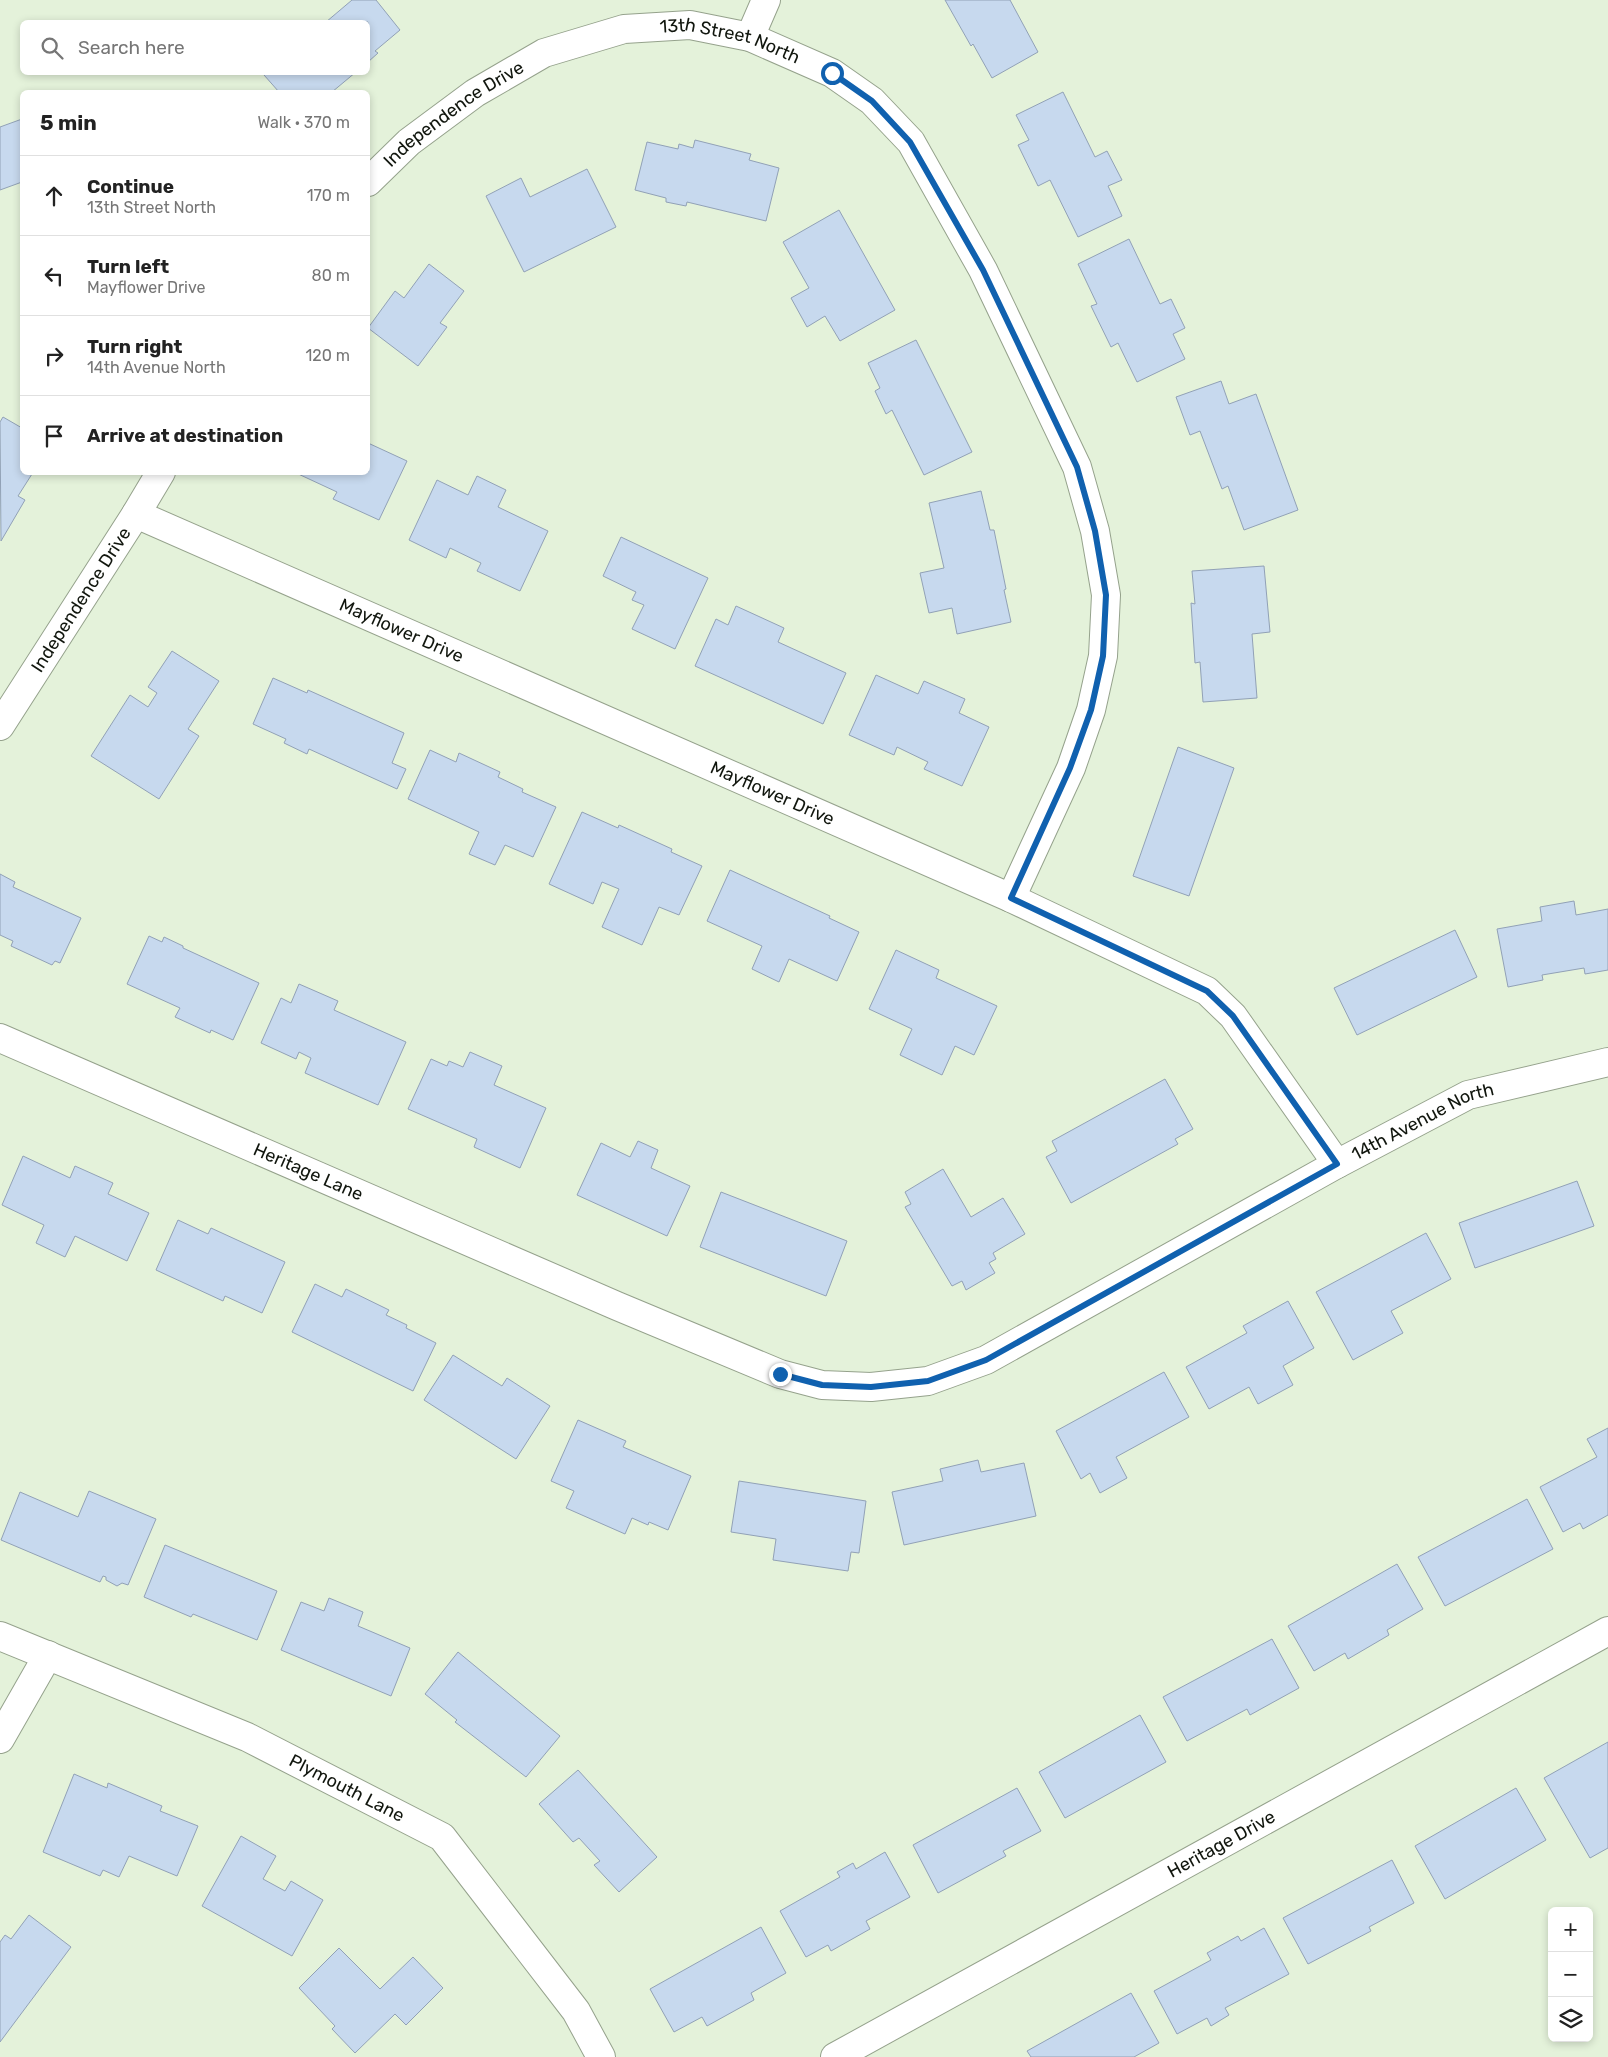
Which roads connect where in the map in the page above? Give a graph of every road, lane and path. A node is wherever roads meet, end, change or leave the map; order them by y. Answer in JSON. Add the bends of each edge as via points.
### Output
{"nodes":[{"id":1,"x":766,"y":0,"type":"edge"},
{"id":2,"x":750,"y":37,"type":"junction"},
{"id":3,"x":544,"y":54,"type":"joint"},
{"id":4,"x":370,"y":180,"type":"edge"},
{"id":5,"x":159,"y":475,"type":"edge"},
{"id":6,"x":136,"y":514,"type":"junction"},
{"id":7,"x":0,"y":726,"type":"edge"},
{"id":8,"x":1011,"y":898,"type":"junction"},
{"id":9,"x":0,"y":1038,"type":"edge"},
{"id":10,"x":1608,"y":1062,"type":"edge"},
{"id":11,"x":1337,"y":1164,"type":"junction"},
{"id":12,"x":617,"y":1306,"type":"joint"},
{"id":13,"x":1608,"y":1631,"type":"edge"},
{"id":14,"x":0,"y":1636,"type":"edge"},
{"id":15,"x":48,"y":1655,"type":"junction"},
{"id":16,"x":0,"y":1740,"type":"edge"},
{"id":17,"x":601,"y":2057,"type":"edge"},
{"id":18,"x":835,"y":2057,"type":"edge"}],
"edges":[{"from":1,"to":2,"type":"street"},
{"from":2,"to":3,"type":"street","name":"13th Street North","via":[[690,25],[624,29]]},
{"from":2,"to":8,"type":"street","name":"13th Street North","via":[[832,73],[872,101],[910,142],[983,270],[1077,467],[1095,531],[1106,595],[1103,656],[1091,710],[1070,768]]},
{"from":3,"to":4,"type":"street","name":"Independence Drive","via":[[475,93],[409,142]]},
{"from":5,"to":6,"type":"street","name":"Independence Drive"},
{"from":6,"to":7,"type":"street","name":"Independence Drive"},
{"from":6,"to":8,"type":"street","name":"Mayflower Drive"},
{"from":8,"to":11,"type":"street","name":"Mayflower Drive","via":[[1207,991],[1233,1016]]},
{"from":9,"to":12,"type":"street","name":"Heritage Lane"},
{"from":10,"to":11,"type":"street","name":"14th Avenue North","via":[[1468,1095]]},
{"from":11,"to":12,"type":"street","name":"14th Avenue North","via":[[986,1360],[928,1381],[871,1387],[822,1385],[780,1374]]},
{"from":13,"to":18,"type":"street","name":"Heritage Drive"},
{"from":14,"to":15,"type":"street","name":"Plymouth Lane"},
{"from":15,"to":16,"type":"street"},
{"from":15,"to":17,"type":"street","name":"Plymouth Lane","via":[[248,1737],[442,1837],[576,2011]]}]}
